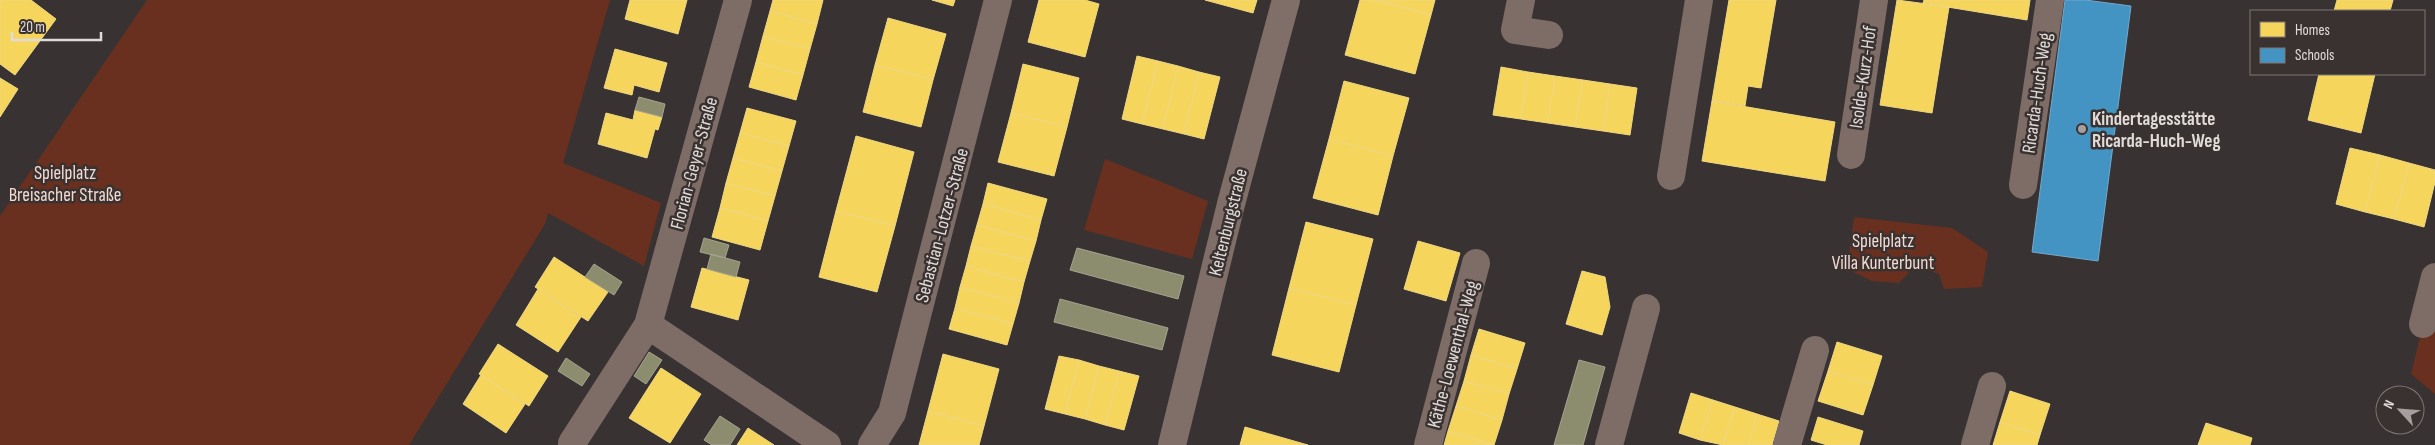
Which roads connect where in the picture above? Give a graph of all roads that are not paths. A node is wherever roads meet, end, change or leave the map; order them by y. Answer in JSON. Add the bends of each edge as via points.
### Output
{"nodes":[{"id":1,"x":738,"y":0,"type":"edge"},
{"id":2,"x":998,"y":0,"type":"edge"},
{"id":3,"x":1286,"y":0,"type":"edge"},
{"id":4,"x":1521,"y":0,"type":"edge"},
{"id":5,"x":1699,"y":0,"type":"edge"},
{"id":6,"x":1874,"y":0,"type":"edge"},
{"id":7,"x":2050,"y":0,"type":"edge"},
{"id":8,"x":1549,"y":35,"type":"dead end"},
{"id":9,"x":1851,"y":155,"type":"dead end"},
{"id":10,"x":1670,"y":176,"type":"dead end"},
{"id":11,"x":2023,"y":186,"type":"dead end"},
{"id":12,"x":1476,"y":263,"type":"dead end"},
{"id":13,"x":2435,"y":277,"type":"edge"},
{"id":14,"x":1646,"y":308,"type":"dead end"},
{"id":15,"x":2423,"y":324,"type":"dead end"},
{"id":16,"x":648,"y":325,"type":"junction"},
{"id":17,"x":1815,"y":350,"type":"dead end"},
{"id":18,"x":1992,"y":386,"type":"dead end"},
{"id":19,"x":572,"y":443,"type":"dead end"},
{"id":20,"x":827,"y":445,"type":"edge"},
{"id":21,"x":872,"y":445,"type":"edge"},
{"id":22,"x":1172,"y":445,"type":"edge"},
{"id":23,"x":1428,"y":445,"type":"edge"},
{"id":24,"x":1608,"y":445,"type":"edge"},
{"id":25,"x":1787,"y":445,"type":"edge"},
{"id":26,"x":1975,"y":445,"type":"edge"}],
"edges":[{"from":1,"to":16,"type":"street","name":"Florian-Geyer-Straße"},
{"from":2,"to":21,"type":"street","name":"Sebastian-Lotzer-Straße","via":[[892,413]]},
{"from":3,"to":22,"type":"street","name":"Keltenburgstraße","via":[[1231,204]]},
{"from":4,"to":8,"type":"street","via":[[1515,30]]},
{"from":5,"to":10,"type":"street"},
{"from":6,"to":9,"type":"street","name":"Isolde-Kurz-Hof"},
{"from":7,"to":11,"type":"street","name":"Ricarda-Huch-Weg"},
{"from":12,"to":23,"type":"street","name":"Käthe-Loewenthal-Weg"},
{"from":13,"to":15,"type":"street"},
{"from":14,"to":24,"type":"street"},
{"from":16,"to":19,"type":"street","name":"Florian-Geyer-Straße"},
{"from":16,"to":20,"type":"street"},
{"from":17,"to":25,"type":"street"},
{"from":18,"to":26,"type":"street"}]}
